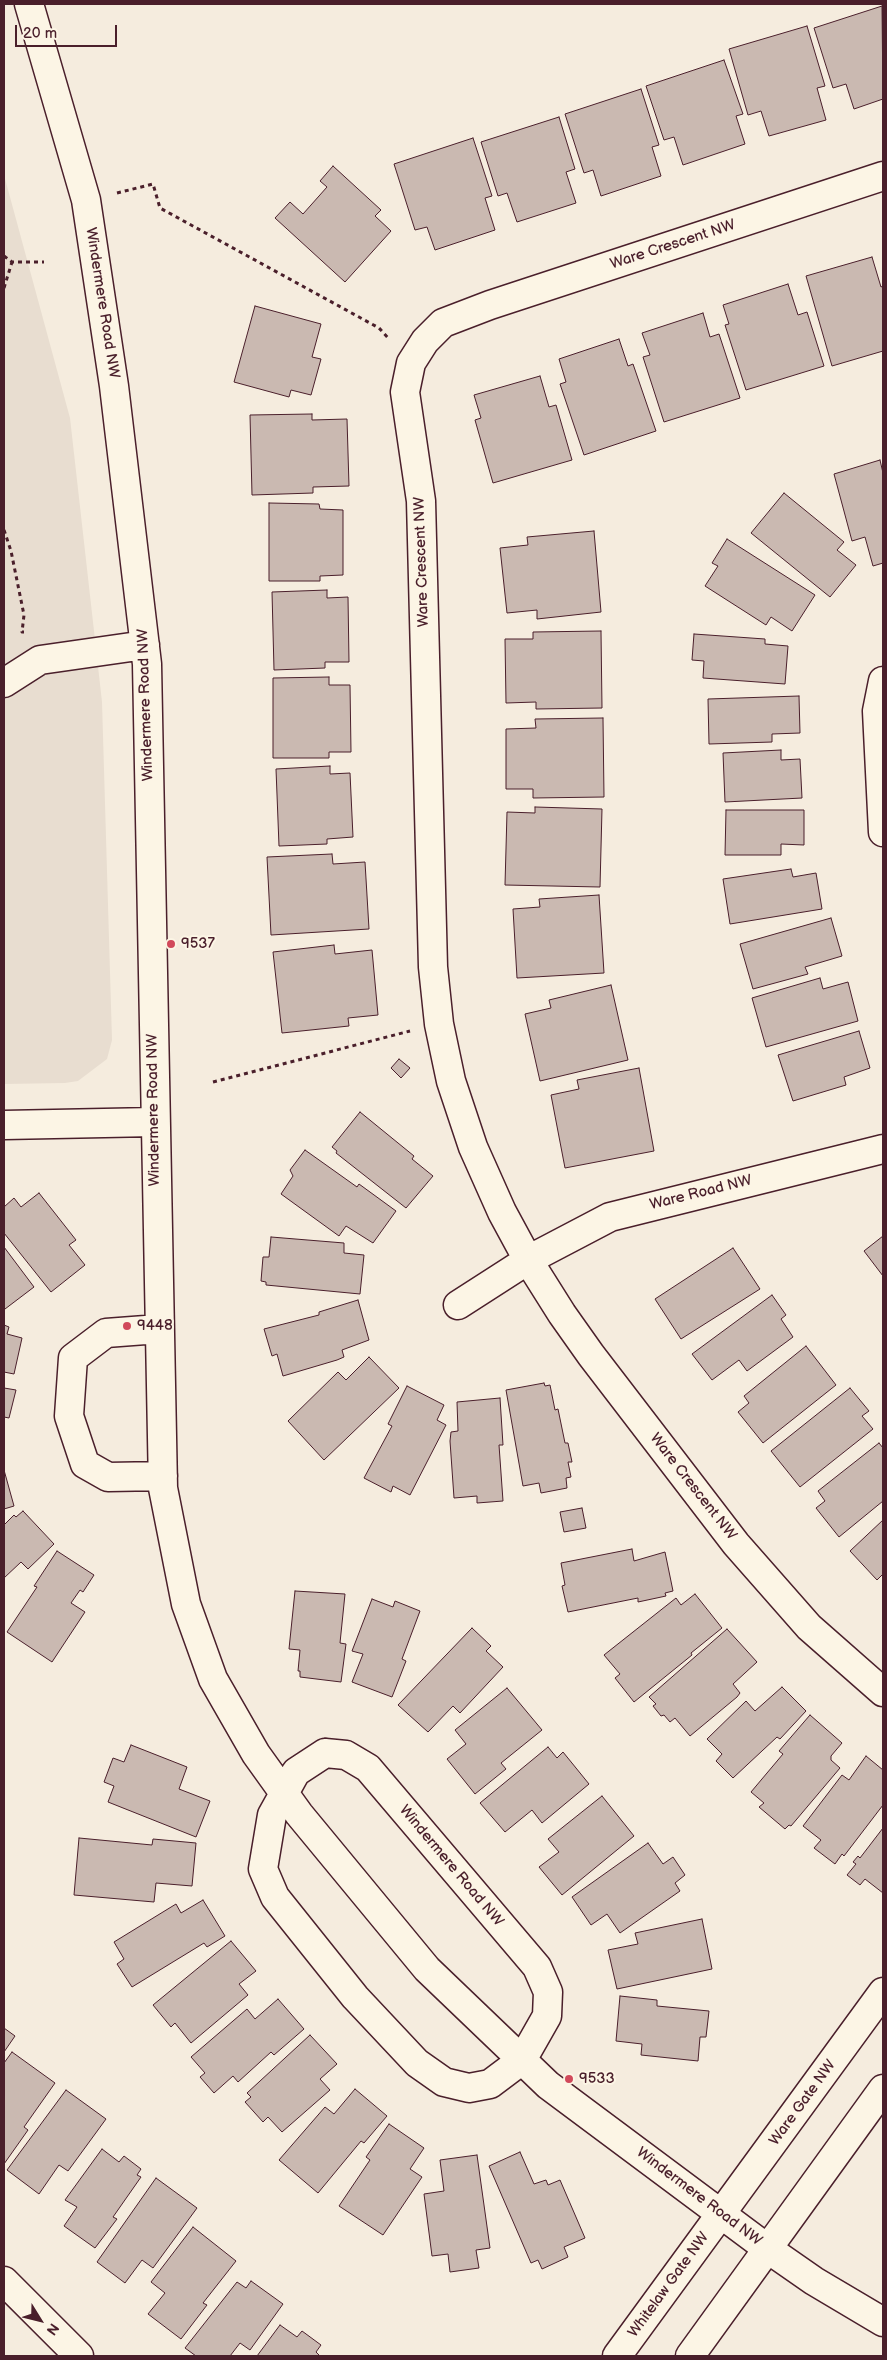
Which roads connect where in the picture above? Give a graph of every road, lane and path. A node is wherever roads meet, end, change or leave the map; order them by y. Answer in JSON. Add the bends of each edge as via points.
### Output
{"nodes":[{"id":1,"x":29,"y":4,"type":"edge"},
{"id":2,"x":883,"y":176,"type":"edge"},
{"id":3,"x":86,"y":200,"type":"junction"},
{"id":4,"x":4,"y":256,"type":"edge"},
{"id":5,"x":12,"y":262,"type":"junction"},
{"id":6,"x":44,"y":262,"type":"dead end"},
{"id":7,"x":4,"y":288,"type":"edge"},
{"id":8,"x":411,"y":363,"type":"junction"},
{"id":9,"x":4,"y":530,"type":"edge"},
{"id":10,"x":30,"y":632,"type":"dead end"},
{"id":11,"x":145,"y":645,"type":"junction"},
{"id":12,"x":883,"y":681,"type":"edge"},
{"id":13,"x":4,"y":683,"type":"edge"},
{"id":14,"x":883,"y":832,"type":"edge"},
{"id":15,"x":439,"y":1024,"type":"junction"},
{"id":16,"x":213,"y":1082,"type":"dead end"},
{"id":17,"x":154,"y":1122,"type":"junction"},
{"id":18,"x":4,"y":1125,"type":"edge"},
{"id":19,"x":883,"y":1149,"type":"edge"},
{"id":20,"x":528,"y":1260,"type":"junction"},
{"id":21,"x":458,"y":1305,"type":"dead end"},
{"id":22,"x":159,"y":1329,"type":"junction"},
{"id":23,"x":163,"y":1476,"type":"junction"},
{"id":24,"x":883,"y":1692,"type":"edge"},
{"id":25,"x":284,"y":1793,"type":"junction"},
{"id":26,"x":883,"y":1992,"type":"edge"},
{"id":27,"x":522,"y":2060,"type":"junction"},
{"id":28,"x":883,"y":2089,"type":"edge"},
{"id":29,"x":722,"y":2214,"type":"junction"},
{"id":30,"x":768,"y":2249,"type":"junction"},
{"id":31,"x":4,"y":2281,"type":"edge"},
{"id":32,"x":883,"y":2322,"type":"edge"},
{"id":33,"x":79,"y":2356,"type":"edge"},
{"id":34,"x":617,"y":2356,"type":"edge"},
{"id":35,"x":690,"y":2356,"type":"edge"}],
"edges":[{"from":1,"to":3,"type":"street","name":"Windermere Road NW"},
{"from":2,"to":8,"type":"street","name":"Ware Crescent NW","via":[[444,323],[425,341]]},
{"from":3,"to":8,"type":"path","via":[[153,184],[160,208],[379,328]]},
{"from":3,"to":11,"type":"street","name":"Windermere Road NW","via":[[114,386]]},
{"from":4,"to":5,"type":"path"},
{"from":5,"to":6,"type":"path"},
{"from":5,"to":7,"type":"path"},
{"from":8,"to":15,"type":"street","name":"Ware Crescent NW","via":[[405,392],[421,501],[433,948]]},
{"from":9,"to":10,"type":"path","via":[[24,615],[22,632]]},
{"from":11,"to":13,"type":"street","via":[[40,660]]},
{"from":11,"to":17,"type":"street","name":"Windermere Road NW"},
{"from":12,"to":14,"type":"street","via":[[877,711]]},
{"from":15,"to":16,"type":"path"},
{"from":15,"to":20,"type":"street","name":"Ware Crescent NW","via":[[451,1081],[473,1147]]},
{"from":17,"to":18,"type":"street"},
{"from":17,"to":22,"type":"street","name":"Windermere Road NW"},
{"from":19,"to":20,"type":"street","name":"Ware Road NW","via":[[610,1217]]},
{"from":20,"to":21,"type":"street"},
{"from":20,"to":24,"type":"street","name":"Ware Crescent NW","via":[[562,1314],[736,1544],[809,1627]]},
{"from":22,"to":23,"type":"street","name":"Windermere Road NW"},
{"from":22,"to":23,"type":"street","via":[[106,1333],[73,1358],[69,1416],[85,1464],[108,1477]]},
{"from":23,"to":25,"type":"street","name":"Windermere Road NW","via":[[186,1604],[213,1679],[256,1754]]},
{"from":25,"to":27,"type":"street","name":"Windermere Road NW","via":[[427,1969]]},
{"from":25,"to":27,"type":"street","name":"Windermere Road NW","via":[[272,1815],[263,1869],[275,1897],[355,1997],[417,2063],[444,2082],[469,2088],[490,2084]]},
{"from":25,"to":27,"type":"street","name":"Windermere Road NW","via":[[296,1772],[325,1753],[346,1755],[368,1768],[537,1967],[548,1992],[547,2016]]},
{"from":26,"to":29,"type":"street","name":"Ware Gate NW"},
{"from":27,"to":29,"type":"street","name":"Windermere Road NW","via":[[548,2085]]},
{"from":28,"to":30,"type":"street"},
{"from":29,"to":30,"type":"street","name":"Windermere Road NW"},
{"from":29,"to":34,"type":"street","name":"Whitelaw Gate NW"},
{"from":30,"to":32,"type":"street","name":"Windermere Road NW"},
{"from":30,"to":35,"type":"street"},
{"from":31,"to":33,"type":"street"}]}
